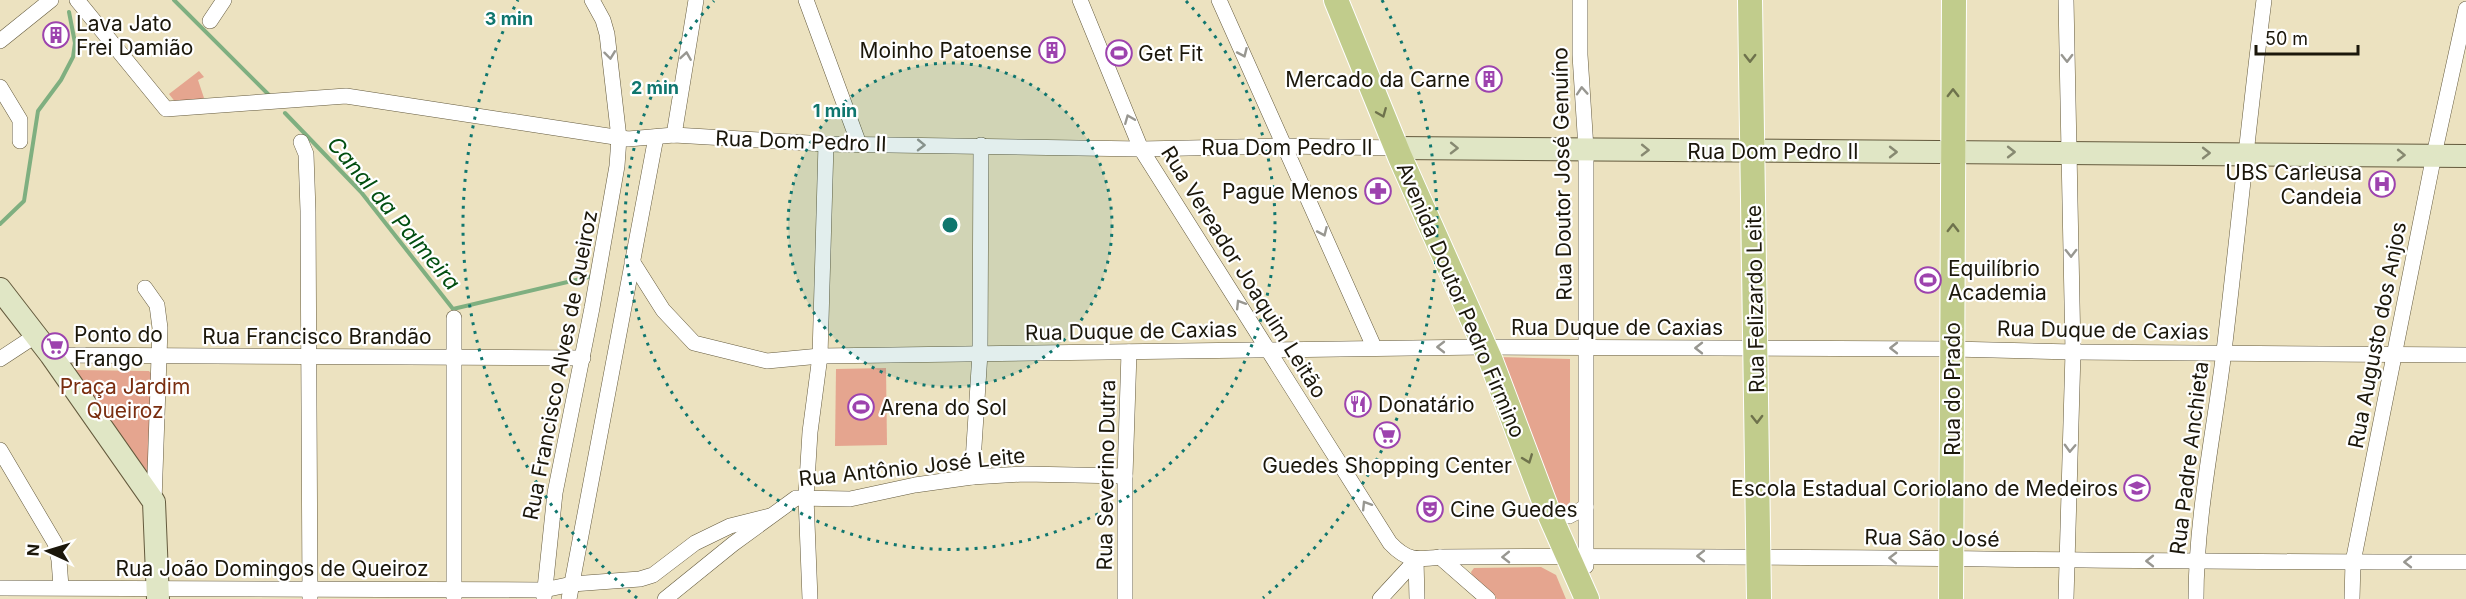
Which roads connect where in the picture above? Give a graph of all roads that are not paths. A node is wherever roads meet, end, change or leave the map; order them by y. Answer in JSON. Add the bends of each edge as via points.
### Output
{"nodes":[{"id":1,"x":51,"y":0,"type":"edge"},
{"id":2,"x":77,"y":0,"type":"edge"},
{"id":3,"x":224,"y":0,"type":"edge"},
{"id":4,"x":592,"y":0,"type":"edge"},
{"id":5,"x":696,"y":0,"type":"edge"},
{"id":6,"x":806,"y":0,"type":"edge"},
{"id":7,"x":1080,"y":0,"type":"edge"},
{"id":8,"x":1220,"y":0,"type":"edge"},
{"id":9,"x":1336,"y":0,"type":"edge"},
{"id":10,"x":1580,"y":0,"type":"edge"},
{"id":11,"x":1750,"y":0,"type":"edge"},
{"id":12,"x":1954,"y":0,"type":"edge"},
{"id":13,"x":2066,"y":0,"type":"edge"},
{"id":14,"x":2264,"y":0,"type":"edge"},
{"id":15,"x":2466,"y":9,"type":"edge"},
{"id":16,"x":210,"y":21,"type":"dead end"},
{"id":17,"x":0,"y":41,"type":"edge"},
{"id":18,"x":0,"y":87,"type":"edge"},
{"id":19,"x":674,"y":135,"type":"junction"},
{"id":20,"x":656,"y":137,"type":"junction"},
{"id":21,"x":619,"y":138,"type":"junction"},
{"id":22,"x":20,"y":141,"type":"dead end"},
{"id":23,"x":301,"y":142,"type":"dead end"},
{"id":24,"x":826,"y":144,"type":"junction"},
{"id":25,"x":859,"y":144,"type":"junction"},
{"id":26,"x":981,"y":145,"type":"junction"},
{"id":27,"x":1284,"y":146,"type":"junction"},
{"id":28,"x":1396,"y":147,"type":"junction"},
{"id":29,"x":1141,"y":149,"type":"junction"},
{"id":30,"x":1586,"y":149,"type":"junction"},
{"id":31,"x":1751,"y":151,"type":"junction"},
{"id":32,"x":1953,"y":152,"type":"junction"},
{"id":33,"x":2070,"y":152,"type":"junction"},
{"id":34,"x":2245,"y":154,"type":"junction"},
{"id":35,"x":2434,"y":155,"type":"junction"},
{"id":36,"x":2466,"y":156,"type":"edge"},
{"id":37,"x":632,"y":261,"type":"junction"},
{"id":38,"x":145,"y":288,"type":"dead end"},
{"id":39,"x":0,"y":289,"type":"edge"},
{"id":40,"x":454,"y":318,"type":"dead end"},
{"id":41,"x":35,"y":336,"type":"junction"},
{"id":42,"x":1374,"y":347,"type":"junction"},
{"id":43,"x":1483,"y":347,"type":"junction"},
{"id":44,"x":1586,"y":348,"type":"junction"},
{"id":45,"x":1756,"y":348,"type":"junction"},
{"id":46,"x":1952,"y":349,"type":"junction"},
{"id":47,"x":1269,"y":350,"type":"junction"},
{"id":48,"x":1129,"y":352,"type":"junction"},
{"id":49,"x":2073,"y":352,"type":"junction"},
{"id":50,"x":2224,"y":352,"type":"junction"},
{"id":51,"x":980,"y":353,"type":"junction"},
{"id":52,"x":2396,"y":353,"type":"junction"},
{"id":53,"x":51,"y":355,"type":"junction"},
{"id":54,"x":2466,"y":355,"type":"edge"},
{"id":55,"x":820,"y":356,"type":"junction"},
{"id":56,"x":158,"y":357,"type":"junction"},
{"id":57,"x":308,"y":357,"type":"junction"},
{"id":58,"x":454,"y":357,"type":"junction"},
{"id":59,"x":583,"y":358,"type":"junction"},
{"id":60,"x":0,"y":359,"type":"edge"},
{"id":61,"x":0,"y":450,"type":"edge"},
{"id":62,"x":1125,"y":476,"type":"junction"},
{"id":63,"x":972,"y":477,"type":"junction"},
{"id":64,"x":806,"y":497,"type":"junction"},
{"id":65,"x":154,"y":502,"type":"junction"},
{"id":66,"x":1586,"y":507,"type":"junction"},
{"id":67,"x":1547,"y":509,"type":"junction"},
{"id":68,"x":770,"y":516,"type":"junction"},
{"id":69,"x":1399,"y":553,"type":"joint"},
{"id":70,"x":1577,"y":556,"type":"junction"},
{"id":71,"x":1759,"y":556,"type":"junction"},
{"id":72,"x":1440,"y":557,"type":"junction"},
{"id":73,"x":1951,"y":559,"type":"junction"},
{"id":74,"x":1416,"y":560,"type":"junction"},
{"id":75,"x":2196,"y":561,"type":"junction"},
{"id":76,"x":2067,"y":562,"type":"junction"},
{"id":77,"x":2353,"y":562,"type":"junction"},
{"id":78,"x":2466,"y":562,"type":"edge"},
{"id":79,"x":61,"y":587,"type":"junction"},
{"id":80,"x":0,"y":588,"type":"edge"},
{"id":81,"x":570,"y":592,"type":"edge"},
{"id":82,"x":310,"y":594,"type":"edge"},
{"id":83,"x":454,"y":594,"type":"edge"},
{"id":84,"x":158,"y":595,"type":"edge"},
{"id":85,"x":544,"y":595,"type":"edge"},
{"id":86,"x":1586,"y":598,"type":"edge"},
{"id":87,"x":665,"y":599,"type":"edge"},
{"id":88,"x":810,"y":599,"type":"edge"},
{"id":89,"x":1125,"y":599,"type":"edge"},
{"id":90,"x":1380,"y":599,"type":"edge"},
{"id":91,"x":1417,"y":599,"type":"edge"},
{"id":92,"x":1488,"y":599,"type":"edge"},
{"id":93,"x":1759,"y":599,"type":"edge"},
{"id":94,"x":1951,"y":599,"type":"edge"},
{"id":95,"x":2066,"y":599,"type":"edge"},
{"id":96,"x":2196,"y":599,"type":"edge"},
{"id":97,"x":2352,"y":599,"type":"edge"}],
"edges":[{"from":1,"to":17,"type":"street"},
{"from":2,"to":21,"type":"street","name":"Rua Dom Pedro II","via":[[166,109],[346,96]]},
{"from":3,"to":16,"type":"street"},
{"from":4,"to":21,"type":"street","name":"Rua Francisco Alves de Queiroz","one_way":true,"via":[[607,34]]},
{"from":19,"to":5,"type":"street","one_way":true},
{"from":6,"to":25,"type":"street"},
{"from":29,"to":7,"type":"street","name":"Rua Vereador Joaquim Leitão","one_way":true},
{"from":8,"to":27,"type":"street","one_way":true},
{"from":9,"to":28,"type":"main road","name":"Avenida Doutor Pedro Firmino","one_way":true},
{"from":30,"to":10,"type":"street","name":"Rua Doutor José Genuíno","one_way":true},
{"from":11,"to":31,"type":"main road","name":"Rua Felizardo Leite","one_way":true},
{"from":32,"to":12,"type":"main road","name":"Rua do Prado","one_way":true},
{"from":13,"to":33,"type":"street","one_way":true},
{"from":14,"to":34,"type":"street","name":"Rua Padre Anchieta"},
{"from":15,"to":35,"type":"street","name":"Rua Augusto dos Anjos"},
{"from":18,"to":22,"type":"street","via":[[20,120]]},
{"from":19,"to":20,"type":"street","name":"Rua Dom Pedro II"},
{"from":19,"to":24,"type":"street","name":"Rua Dom Pedro II"},
{"from":20,"to":21,"type":"street","name":"Rua Dom Pedro II"},
{"from":20,"to":37,"type":"street"},
{"from":21,"to":59,"type":"street","name":"Rua Francisco Alves de Queiroz"},
{"from":23,"to":57,"type":"street","via":[[306,154]]},
{"from":24,"to":25,"type":"street","name":"Rua Dom Pedro II"},
{"from":24,"to":55,"type":"street"},
{"from":25,"to":26,"type":"street","name":"Rua Dom Pedro II","one_way":true},
{"from":26,"to":29,"type":"street","name":"Rua Dom Pedro II"},
{"from":26,"to":51,"type":"street"},
{"from":27,"to":28,"type":"street","name":"Rua Dom Pedro II"},
{"from":27,"to":29,"type":"street","name":"Rua Dom Pedro II"},
{"from":27,"to":42,"type":"street","one_way":true},
{"from":28,"to":30,"type":"street","name":"Rua Dom Pedro II","one_way":true},
{"from":28,"to":43,"type":"main road","name":"Avenida Doutor Pedro Firmino"},
{"from":47,"to":29,"type":"street","name":"Rua Vereador Joaquim Leitão","one_way":true},
{"from":30,"to":31,"type":"street","name":"Rua Dom Pedro II","one_way":true},
{"from":30,"to":44,"type":"street","name":"Rua Doutor José Genuíno"},
{"from":31,"to":32,"type":"street","name":"Rua Dom Pedro II","one_way":true},
{"from":31,"to":45,"type":"main road","name":"Rua Felizardo Leite"},
{"from":32,"to":33,"type":"street","name":"Rua Dom Pedro II","one_way":true},
{"from":46,"to":32,"type":"main road","name":"Rua do Prado","one_way":true},
{"from":33,"to":34,"type":"street","name":"Rua Dom Pedro II","one_way":true},
{"from":33,"to":49,"type":"street","one_way":true},
{"from":34,"to":35,"type":"street","name":"Rua Dom Pedro II","one_way":true},
{"from":34,"to":50,"type":"street","name":"Rua Padre Anchieta"},
{"from":35,"to":36,"type":"street","name":"Rua Dom Pedro II"},
{"from":35,"to":52,"type":"street","name":"Rua Augusto dos Anjos"},
{"from":37,"to":55,"type":"street","name":"Rua Duque de Caxias","via":[[663,310],[694,343],[767,361]]},
{"from":37,"to":81,"type":"street"},
{"from":38,"to":56,"type":"street","via":[[159,313]]},
{"from":39,"to":41,"type":"street"},
{"from":40,"to":58,"type":"street"},
{"from":41,"to":53,"type":"street"},
{"from":41,"to":60,"type":"street"},
{"from":43,"to":42,"type":"street","name":"Rua Duque de Caxias","one_way":true},
{"from":42,"to":47,"type":"street","name":"Rua Duque de Caxias"},
{"from":43,"to":44,"type":"street","name":"Rua Duque de Caxias"},
{"from":43,"to":67,"type":"main road","name":"Avenida Doutor Pedro Firmino","one_way":true},
{"from":45,"to":44,"type":"street","name":"Rua Duque de Caxias","one_way":true},
{"from":44,"to":66,"type":"street","name":"Rua Doutor José Genuíno"},
{"from":46,"to":45,"type":"street","name":"Rua Duque de Caxias","one_way":true},
{"from":45,"to":71,"type":"main road","name":"Rua Felizardo Leite","one_way":true},
{"from":46,"to":49,"type":"street","name":"Rua Duque de Caxias"},
{"from":46,"to":73,"type":"main road","name":"Rua do Prado"},
{"from":47,"to":48,"type":"street","name":"Rua Duque de Caxias"},
{"from":69,"to":47,"type":"street","name":"Rua Vereador Joaquim Leitão","one_way":true},
{"from":48,"to":51,"type":"street","name":"Rua Duque de Caxias"},
{"from":48,"to":62,"type":"street","name":"Rua Severino Dutra"},
{"from":49,"to":50,"type":"street","name":"Rua Duque de Caxias"},
{"from":49,"to":76,"type":"street","one_way":true},
{"from":50,"to":52,"type":"street","name":"Rua Duque de Caxias"},
{"from":50,"to":75,"type":"street","name":"Rua Padre Anchieta"},
{"from":51,"to":55,"type":"street","name":"Rua Duque de Caxias"},
{"from":51,"to":63,"type":"street"},
{"from":52,"to":54,"type":"street","name":"Rua Duque de Caxias"},
{"from":52,"to":77,"type":"street","name":"Rua Augusto dos Anjos"},
{"from":53,"to":56,"type":"street","name":"Rua Francisco Brandão"},
{"from":53,"to":65,"type":"street"},
{"from":55,"to":64,"type":"street"},
{"from":56,"to":57,"type":"street","name":"Rua Francisco Brandão"},
{"from":56,"to":65,"type":"street"},
{"from":57,"to":58,"type":"street","name":"Rua Francisco Brandão"},
{"from":57,"to":82,"type":"street"},
{"from":58,"to":59,"type":"street","name":"Rua Francisco Brandão"},
{"from":58,"to":83,"type":"street"},
{"from":59,"to":85,"type":"street","name":"Rua Francisco Alves de Queiroz","via":[[555,493]]},
{"from":61,"to":79,"type":"street","via":[[55,543]]},
{"from":62,"to":63,"type":"street","name":"Rua Antônio José Leite"},
{"from":62,"to":89,"type":"street","name":"Rua Severino Dutra"},
{"from":63,"to":64,"type":"street","name":"Rua Antônio José Leite","via":[[850,499]]},
{"from":64,"to":68,"type":"street","name":"Rua Antônio José Leite","via":[[796,498]]},
{"from":64,"to":88,"type":"street"},
{"from":65,"to":84,"type":"street"},
{"from":66,"to":67,"type":"street","via":[[1569,516]]},
{"from":66,"to":70,"type":"street","name":"Rua Doutor José Genuíno"},
{"from":67,"to":70,"type":"main road","name":"Avenida Doutor Pedro Firmino"},
{"from":68,"to":81,"type":"street","name":"Rua João Domingos de Queiroz","via":[[730,526],[695,543],[653,575]]},
{"from":68,"to":87,"type":"street","name":"Rua Antônio José Leite"},
{"from":69,"to":74,"type":"street","name":"Rua São José"},
{"from":71,"to":70,"type":"street","name":"Rua São José","one_way":true},
{"from":70,"to":72,"type":"street","name":"Rua São José","one_way":true},
{"from":70,"to":86,"type":"main road","name":"Avenida Doutor Pedro Firmino"},
{"from":73,"to":71,"type":"street","name":"Rua São José","one_way":true},
{"from":71,"to":93,"type":"main road","name":"Rua Felizardo Leite"},
{"from":72,"to":74,"type":"street","name":"Rua São José"},
{"from":72,"to":92,"type":"street"},
{"from":73,"to":76,"type":"street","name":"Rua São José"},
{"from":73,"to":94,"type":"main road","name":"Rua do Prado"},
{"from":74,"to":90,"type":"street"},
{"from":74,"to":91,"type":"street"},
{"from":75,"to":76,"type":"street","name":"Rua São José","one_way":true},
{"from":75,"to":77,"type":"street","name":"Rua São José"},
{"from":75,"to":96,"type":"street","name":"Rua Padre Anchieta"},
{"from":76,"to":95,"type":"street"},
{"from":78,"to":77,"type":"street","name":"Rua São José","one_way":true},
{"from":77,"to":97,"type":"street","name":"Rua Augusto dos Anjos"},
{"from":79,"to":80,"type":"street","name":"Rua João Domingos de Queiroz"},
{"from":79,"to":84,"type":"street","name":"Rua João Domingos de Queiroz"},
{"from":81,"to":85,"type":"street","name":"Rua João Domingos de Queiroz"},
{"from":82,"to":83,"type":"street","name":"Rua João Domingos de Queiroz"},
{"from":82,"to":84,"type":"street","name":"Rua João Domingos de Queiroz"},
{"from":83,"to":85,"type":"street","name":"Rua João Domingos de Queiroz"}]}
